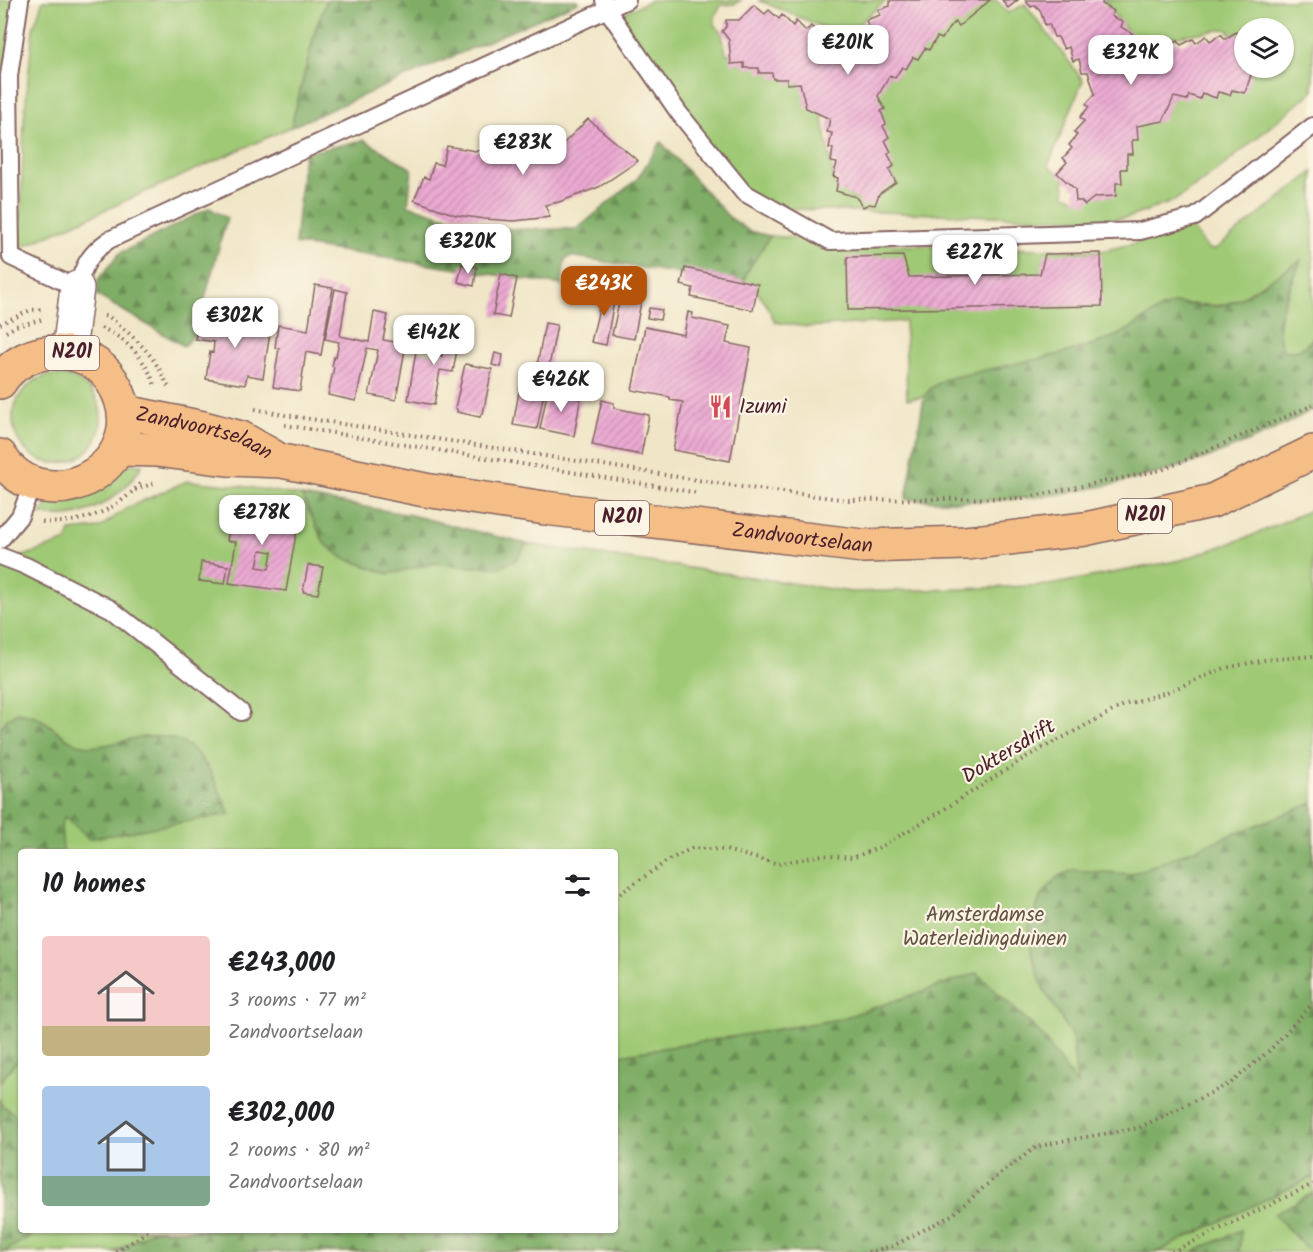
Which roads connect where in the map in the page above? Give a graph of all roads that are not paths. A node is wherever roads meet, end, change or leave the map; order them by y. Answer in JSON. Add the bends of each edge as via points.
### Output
{"nodes":[{"id":1,"x":20,"y":0,"type":"edge"},
{"id":2,"x":627,"y":0,"type":"edge"},
{"id":3,"x":605,"y":4,"type":"edge"},
{"id":4,"x":1313,"y":126,"type":"edge"},
{"id":5,"x":75,"y":298,"type":"junction"},
{"id":6,"x":69,"y":352,"type":"junction"},
{"id":7,"x":0,"y":382,"type":"edge"},
{"id":8,"x":125,"y":412,"type":"junction"},
{"id":9,"x":119,"y":449,"type":"junction"},
{"id":10,"x":1313,"y":452,"type":"edge"},
{"id":11,"x":0,"y":456,"type":"edge"},
{"id":12,"x":282,"y":461,"type":"junction"},
{"id":13,"x":33,"y":483,"type":"junction"},
{"id":14,"x":0,"y":540,"type":"edge"},
{"id":15,"x":0,"y":556,"type":"edge"},
{"id":16,"x":241,"y":712,"type":"dead end"}],
"edges":[{"from":1,"to":5,"type":"lane","via":[[9,76],[11,257]]},
{"from":2,"to":3,"type":"lane"},
{"from":3,"to":4,"type":"lane","via":[[680,113],[743,192],[830,241],[1140,231],[1195,216]]},
{"from":3,"to":5,"type":"lane","via":[[109,240],[95,250],[83,267]]},
{"from":5,"to":6,"type":"street"},
{"from":6,"to":7,"type":"main road","number":"N201","via":[[46,352],[28,358],[15,365]]},
{"from":6,"to":8,"type":"main road","number":"N201","via":[[102,369],[120,393]]},
{"from":8,"to":9,"type":"main road","number":"N201"},
{"from":8,"to":12,"type":"main road","name":"Zandvoortselaan","number":"N201","via":[[241,438]]},
{"from":9,"to":12,"type":"main road","name":"Zandvoortselaan","number":"N201"},
{"from":9,"to":13,"type":"main road","via":[[98,472],[82,482],[56,487]]},
{"from":10,"to":12,"type":"main road","name":"Zandvoortselaan","number":"N201","via":[[1212,501],[1085,529],[966,543],[863,546],[545,508],[425,490]]},
{"from":11,"to":13,"type":"main road","via":[[13,471]]},
{"from":13,"to":14,"type":"lane","via":[[20,516]]},
{"from":15,"to":16,"type":"lane","via":[[111,609]]}]}
